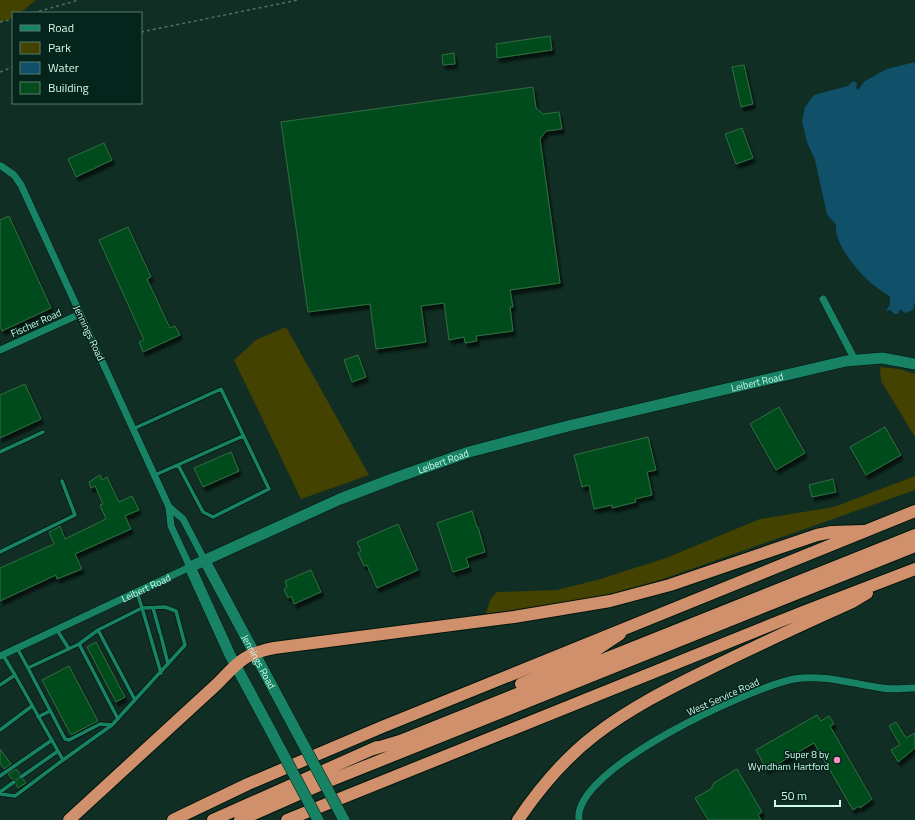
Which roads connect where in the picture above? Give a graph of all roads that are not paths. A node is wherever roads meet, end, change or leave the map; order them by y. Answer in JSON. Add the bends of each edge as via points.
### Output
{"nodes":[{"id":1,"x":0,"y":166,"type":"edge"},
{"id":2,"x":824,"y":299,"type":"dead end"},
{"id":3,"x":80,"y":314,"type":"junction"},
{"id":4,"x":0,"y":350,"type":"edge"},
{"id":5,"x":855,"y":360,"type":"junction"},
{"id":6,"x":915,"y":364,"type":"edge"},
{"id":7,"x":132,"y":429,"type":"junction"},
{"id":8,"x":43,"y":432,"type":"dead end"},
{"id":9,"x":243,"y":436,"type":"junction"},
{"id":10,"x":0,"y":452,"type":"edge"},
{"id":11,"x":178,"y":465,"type":"junction"},
{"id":12,"x":154,"y":476,"type":"junction"},
{"id":13,"x":62,"y":481,"type":"dead end"},
{"id":14,"x":169,"y":507,"type":"junction"},
{"id":15,"x":915,"y":511,"type":"edge"},
{"id":16,"x":863,"y":532,"type":"junction"},
{"id":17,"x":915,"y":535,"type":"edge"},
{"id":18,"x":915,"y":546,"type":"edge"},
{"id":19,"x":0,"y":552,"type":"edge"},
{"id":20,"x":205,"y":561,"type":"junction"},
{"id":21,"x":190,"y":567,"type":"junction"},
{"id":22,"x":915,"y":569,"type":"edge"},
{"id":23,"x":880,"y":582,"type":"junction"},
{"id":24,"x":137,"y":592,"type":"junction"},
{"id":25,"x":142,"y":608,"type":"junction"},
{"id":26,"x":153,"y":608,"type":"junction"},
{"id":27,"x":634,"y":624,"type":"junction"},
{"id":28,"x":57,"y":630,"type":"junction"},
{"id":29,"x":98,"y":630,"type":"junction"},
{"id":30,"x":79,"y":644,"type":"junction"},
{"id":31,"x":17,"y":648,"type":"junction"},
{"id":32,"x":69,"y":650,"type":"junction"},
{"id":33,"x":255,"y":653,"type":"junction"},
{"id":34,"x":2,"y":655,"type":"edge"},
{"id":35,"x":168,"y":664,"type":"junction"},
{"id":36,"x":235,"y":664,"type":"junction"},
{"id":37,"x":28,"y":668,"type":"junction"},
{"id":38,"x":161,"y":673,"type":"junction"},
{"id":39,"x":14,"y":675,"type":"junction"},
{"id":40,"x":0,"y":685,"type":"edge"},
{"id":41,"x":915,"y":688,"type":"edge"},
{"id":42,"x":135,"y":700,"type":"junction"},
{"id":43,"x":32,"y":706,"type":"junction"},
{"id":44,"x":50,"y":711,"type":"junction"},
{"id":45,"x":38,"y":717,"type":"junction"},
{"id":46,"x":118,"y":719,"type":"junction"},
{"id":47,"x":112,"y":725,"type":"junction"},
{"id":48,"x":0,"y":730,"type":"edge"},
{"id":49,"x":52,"y":740,"type":"junction"},
{"id":50,"x":370,"y":750,"type":"junction"},
{"id":51,"x":58,"y":751,"type":"junction"},
{"id":52,"x":63,"y":760,"type":"junction"},
{"id":53,"x":0,"y":776,"type":"edge"},
{"id":54,"x":21,"y":777,"type":"dead end"},
{"id":55,"x":14,"y":782,"type":"dead end"},
{"id":56,"x":0,"y":793,"type":"edge"},
{"id":57,"x":69,"y":820,"type":"edge"},
{"id":58,"x":173,"y":820,"type":"edge"},
{"id":59,"x":213,"y":820,"type":"edge"},
{"id":60,"x":240,"y":820,"type":"edge"},
{"id":61,"x":287,"y":820,"type":"edge"},
{"id":62,"x":318,"y":820,"type":"edge"},
{"id":63,"x":344,"y":820,"type":"edge"},
{"id":64,"x":518,"y":820,"type":"edge"},
{"id":65,"x":579,"y":820,"type":"edge"}],
"edges":[{"from":1,"to":3,"type":"street","name":"Jennings Road","via":[[14,175],[21,185]]},
{"from":2,"to":5,"type":"street"},
{"from":3,"to":4,"type":"street","name":"Fischer Road"},
{"from":3,"to":7,"type":"street","name":"Jennings Road"},
{"from":5,"to":6,"type":"street","name":"Leibert Road","via":[[887,358]]},
{"from":5,"to":20,"type":"street","name":"Leibert Road","via":[[568,426],[469,452],[365,489]]},
{"from":7,"to":9,"type":"lane","via":[[221,389]]},
{"from":7,"to":12,"type":"street","name":"Jennings Road"},
{"from":8,"to":10,"type":"lane"},
{"from":9,"to":11,"type":"lane"},
{"from":9,"to":11,"type":"lane","via":[[269,489],[212,517],[202,512]]},
{"from":11,"to":12,"type":"lane"},
{"from":12,"to":14,"type":"street","name":"Jennings Road"},
{"from":13,"to":19,"type":"lane","via":[[75,515]]},
{"from":14,"to":20,"type":"street","name":"Jennings Road","via":[[183,519]]},
{"from":14,"to":21,"type":"street","name":"Jennings Road","via":[[171,526]]},
{"from":15,"to":16,"type":"highway"},
{"from":16,"to":27,"type":"highway"},
{"from":16,"to":33,"type":"highway","via":[[832,532],[817,535],[670,585],[593,605],[274,648]]},
{"from":17,"to":50,"type":"highway","via":[[400,742]]},
{"from":18,"to":60,"type":"highway","via":[[324,782]]},
{"from":20,"to":21,"type":"street","name":"Leibert Road"},
{"from":20,"to":33,"type":"street","name":"Jennings Road"},
{"from":21,"to":24,"type":"street","name":"Leibert Road"},
{"from":21,"to":36,"type":"street","name":"Jennings Road"},
{"from":22,"to":23,"type":"highway"},
{"from":23,"to":61,"type":"highway"},
{"from":23,"to":64,"type":"highway","via":[[852,602],[741,653],[630,710],[573,754],[546,783]]},
{"from":24,"to":25,"type":"lane"},
{"from":24,"to":28,"type":"street","name":"Leibert Road"},
{"from":25,"to":26,"type":"lane"},
{"from":25,"to":29,"type":"lane"},
{"from":25,"to":38,"type":"lane"},
{"from":26,"to":35,"type":"lane"},
{"from":26,"to":35,"type":"lane","via":[[165,607],[176,611],[185,645]]},
{"from":27,"to":50,"type":"highway","via":[[587,656]]},
{"from":27,"to":58,"type":"highway","via":[[307,758]]},
{"from":28,"to":31,"type":"street","name":"Leibert Road"},
{"from":28,"to":32,"type":"lane"},
{"from":29,"to":30,"type":"lane"},
{"from":29,"to":42,"type":"lane"},
{"from":30,"to":32,"type":"lane"},
{"from":30,"to":46,"type":"lane"},
{"from":31,"to":34,"type":"street","name":"Leibert Road"},
{"from":31,"to":37,"type":"lane"},
{"from":32,"to":37,"type":"lane"},
{"from":33,"to":36,"type":"highway"},
{"from":33,"to":63,"type":"street","name":"Jennings Road","bridge":true},
{"from":34,"to":39,"type":"lane"},
{"from":35,"to":38,"type":"lane"},
{"from":36,"to":57,"type":"highway","via":[[216,685]]},
{"from":36,"to":62,"type":"street","name":"Jennings Road","bridge":true},
{"from":37,"to":44,"type":"lane"},
{"from":38,"to":42,"type":"lane"},
{"from":39,"to":40,"type":"lane"},
{"from":39,"to":43,"type":"lane"},
{"from":41,"to":65,"type":"street","name":"West Service Road","via":[[884,689],[820,678],[795,679],[754,692],[716,709],[634,753],[585,798],[579,810]]},
{"from":42,"to":46,"type":"lane"},
{"from":43,"to":45,"type":"lane"},
{"from":43,"to":48,"type":"lane"},
{"from":44,"to":45,"type":"lane"},
{"from":44,"to":47,"type":"lane","via":[[62,735],[69,740],[100,724]]},
{"from":45,"to":49,"type":"lane"},
{"from":46,"to":47,"type":"lane"},
{"from":47,"to":52,"type":"lane"},
{"from":49,"to":51,"type":"lane"},
{"from":49,"to":53,"type":"lane"},
{"from":50,"to":59,"type":"highway"},
{"from":51,"to":52,"type":"lane"},
{"from":51,"to":54,"type":"lane"},
{"from":52,"to":56,"type":"lane","via":[[15,796]]},
{"from":55,"to":56,"type":"lane"}]}
